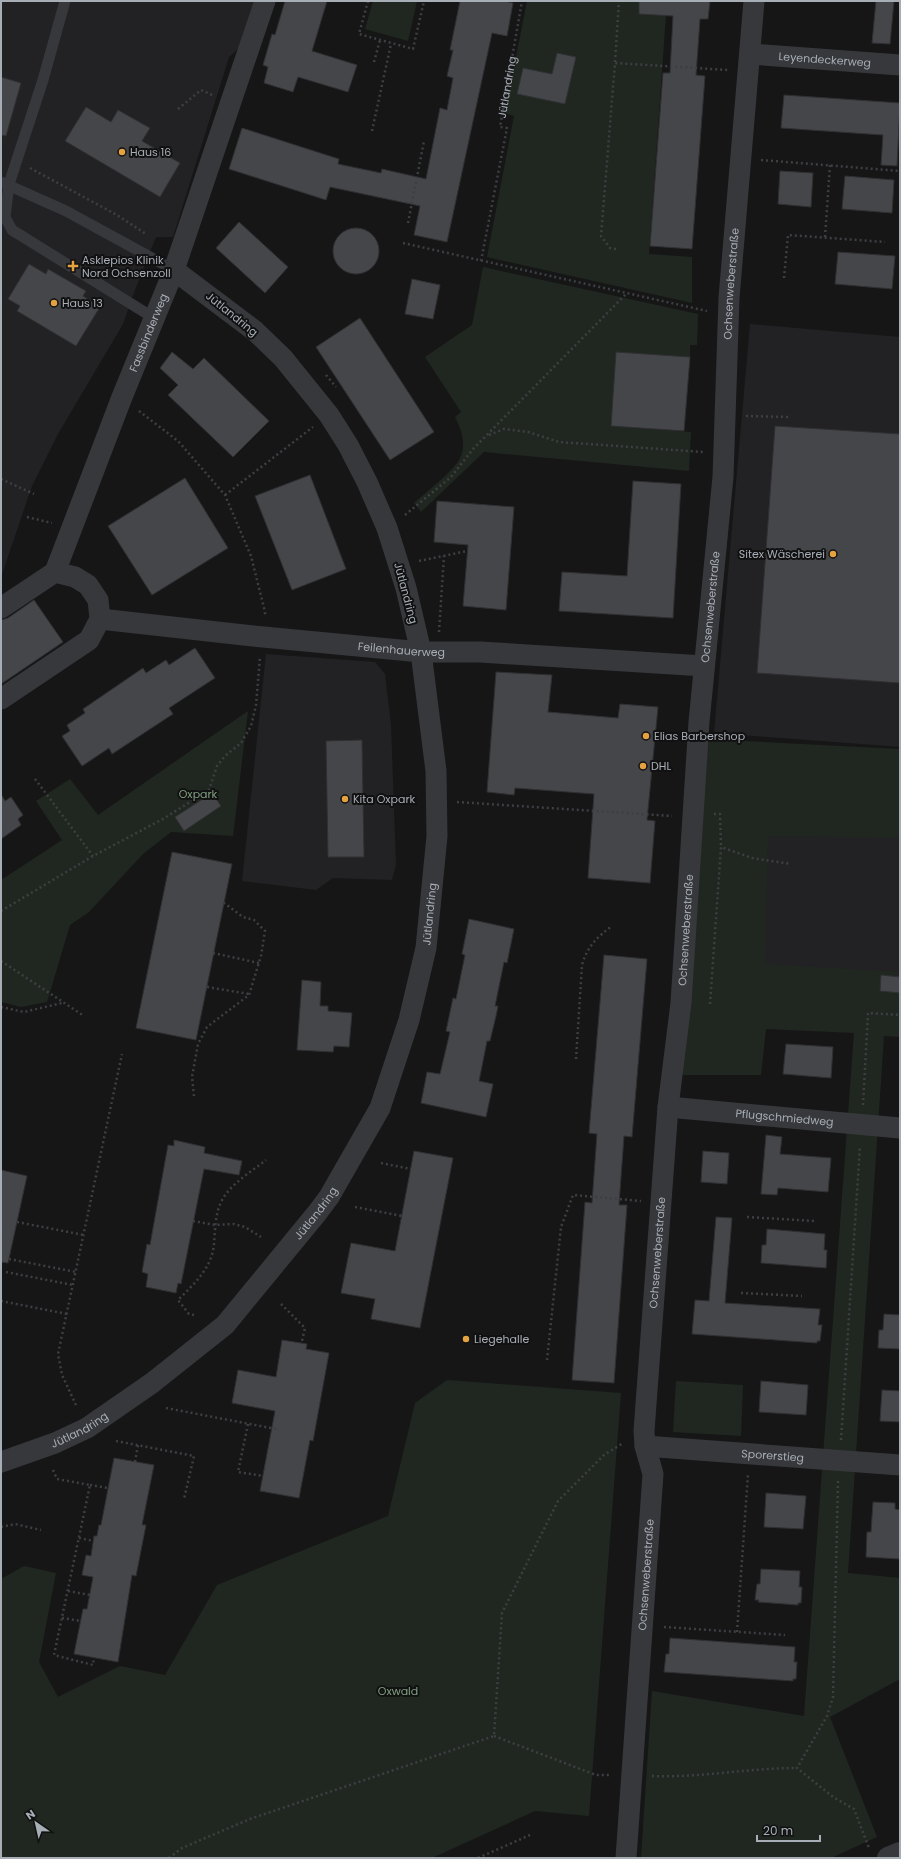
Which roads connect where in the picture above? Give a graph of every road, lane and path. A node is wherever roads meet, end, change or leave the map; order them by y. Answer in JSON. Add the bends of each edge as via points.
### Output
{"nodes":[{"id":1,"x":65,"y":1,"type":"edge"},
{"id":2,"x":266,"y":1,"type":"edge"},
{"id":3,"x":368,"y":1,"type":"edge"},
{"id":4,"x":424,"y":1,"type":"edge"},
{"id":5,"x":522,"y":1,"type":"edge"},
{"id":6,"x":619,"y":1,"type":"edge"},
{"id":7,"x":754,"y":1,"type":"edge"},
{"id":8,"x":380,"y":40,"type":"junction"},
{"id":9,"x":392,"y":44,"type":"junction"},
{"id":10,"x":374,"y":62,"type":"dead end"},
{"id":11,"x":615,"y":62,"type":"junction"},
{"id":12,"x":749,"y":63,"type":"junction"},
{"id":13,"x":900,"y":65,"type":"edge"},
{"id":14,"x":230,"y":103,"type":"junction"},
{"id":15,"x":178,"y":109,"type":"dead end"},
{"id":16,"x":372,"y":130,"type":"dead end"},
{"id":17,"x":424,"y":141,"type":"dead end"},
{"id":18,"x":742,"y":158,"type":"junction"},
{"id":19,"x":18,"y":161,"type":"junction"},
{"id":20,"x":830,"y":166,"type":"junction"},
{"id":21,"x":900,"y":171,"type":"edge"},
{"id":22,"x":5,"y":183,"type":"edge"},
{"id":23,"x":408,"y":223,"type":"dead end"},
{"id":24,"x":150,"y":237,"type":"dead end"},
{"id":25,"x":825,"y":238,"type":"junction"},
{"id":26,"x":885,"y":242,"type":"dead end"},
{"id":27,"x":403,"y":243,"type":"dead end"},
{"id":28,"x":616,"y":249,"type":"dead end"},
{"id":29,"x":481,"y":261,"type":"junction"},
{"id":30,"x":174,"y":270,"type":"junction"},
{"id":31,"x":784,"y":278,"type":"dead end"},
{"id":32,"x":627,"y":293,"type":"junction"},
{"id":33,"x":729,"y":315,"type":"junction"},
{"id":34,"x":154,"y":318,"type":"junction"},
{"id":35,"x":122,"y":397,"type":"junction"},
{"id":36,"x":329,"y":415,"type":"junction"},
{"id":37,"x":762,"y":417,"type":"dead end"},
{"id":38,"x":789,"y":417,"type":"dead end"},
{"id":39,"x":487,"y":436,"type":"junction"},
{"id":40,"x":724,"y":453,"type":"junction"},
{"id":41,"x":1,"y":479,"type":"edge"},
{"id":42,"x":34,"y":494,"type":"dead end"},
{"id":43,"x":225,"y":495,"type":"junction"},
{"id":44,"x":387,"y":528,"type":"junction"},
{"id":45,"x":467,"y":550,"type":"dead end"},
{"id":46,"x":444,"y":556,"type":"junction"},
{"id":47,"x":416,"y":562,"type":"dead end"},
{"id":48,"x":55,"y":572,"type":"junction"},
{"id":49,"x":1,"y":608,"type":"edge"},
{"id":50,"x":100,"y":619,"type":"junction"},
{"id":51,"x":439,"y":632,"type":"dead end"},
{"id":52,"x":262,"y":637,"type":"junction"},
{"id":53,"x":421,"y":652,"type":"junction"},
{"id":54,"x":704,"y":666,"type":"junction"},
{"id":55,"x":1,"y":698,"type":"edge"},
{"id":56,"x":35,"y":779,"type":"dead end"},
{"id":57,"x":437,"y":800,"type":"junction"},
{"id":58,"x":694,"y":817,"type":"junction"},
{"id":59,"x":93,"y":856,"type":"junction"},
{"id":60,"x":791,"y":864,"type":"dead end"},
{"id":61,"x":224,"y":903,"type":"dead end"},
{"id":62,"x":1,"y":911,"type":"edge"},
{"id":63,"x":612,"y":926,"type":"dead end"},
{"id":64,"x":213,"y":953,"type":"dead end"},
{"id":65,"x":1,"y":961,"type":"edge"},
{"id":66,"x":259,"y":962,"type":"junction"},
{"id":67,"x":207,"y":987,"type":"dead end"},
{"id":68,"x":249,"y":994,"type":"junction"},
{"id":69,"x":62,"y":1002,"type":"junction"},
{"id":70,"x":710,"y":1004,"type":"dead end"},
{"id":71,"x":1,"y":1007,"type":"edge"},
{"id":72,"x":900,"y":1015,"type":"edge"},
{"id":73,"x":84,"y":1016,"type":"dead end"},
{"id":74,"x":122,"y":1054,"type":"dead end"},
{"id":75,"x":576,"y":1059,"type":"dead end"},
{"id":76,"x":194,"y":1096,"type":"dead end"},
{"id":77,"x":668,"y":1107,"type":"junction"},
{"id":78,"x":861,"y":1124,"type":"junction"},
{"id":79,"x":900,"y":1128,"type":"edge"},
{"id":80,"x":266,"y":1160,"type":"dead end"},
{"id":81,"x":381,"y":1163,"type":"dead end"},
{"id":82,"x":411,"y":1169,"type":"dead end"},
{"id":83,"x":660,"y":1202,"type":"junction"},
{"id":84,"x":355,"y":1207,"type":"dead end"},
{"id":85,"x":402,"y":1216,"type":"dead end"},
{"id":86,"x":747,"y":1217,"type":"dead end"},
{"id":87,"x":193,"y":1221,"type":"dead end"},
{"id":88,"x":815,"y":1221,"type":"dead end"},
{"id":89,"x":17,"y":1222,"type":"dead end"},
{"id":90,"x":215,"y":1225,"type":"junction"},
{"id":91,"x":84,"y":1235,"type":"junction"},
{"id":92,"x":261,"y":1237,"type":"dead end"},
{"id":93,"x":9,"y":1259,"type":"dead end"},
{"id":94,"x":6,"y":1272,"type":"dead end"},
{"id":95,"x":76,"y":1272,"type":"junction"},
{"id":96,"x":73,"y":1285,"type":"junction"},
{"id":97,"x":741,"y":1293,"type":"dead end"},
{"id":98,"x":802,"y":1296,"type":"dead end"},
{"id":99,"x":1,"y":1301,"type":"edge"},
{"id":100,"x":281,"y":1304,"type":"dead end"},
{"id":101,"x":67,"y":1314,"type":"junction"},
{"id":102,"x":194,"y":1315,"type":"dead end"},
{"id":103,"x":302,"y":1341,"type":"dead end"},
{"id":104,"x":547,"y":1360,"type":"dead end"},
{"id":105,"x":76,"y":1404,"type":"dead end"},
{"id":106,"x":166,"y":1408,"type":"dead end"},
{"id":107,"x":248,"y":1424,"type":"junction"},
{"id":108,"x":276,"y":1429,"type":"dead end"},
{"id":109,"x":645,"y":1438,"type":"junction"},
{"id":110,"x":116,"y":1441,"type":"dead end"},
{"id":111,"x":138,"y":1445,"type":"junction"},
{"id":112,"x":750,"y":1454,"type":"junction"},
{"id":113,"x":839,"y":1460,"type":"junction"},
{"id":114,"x":1,"y":1462,"type":"edge"},
{"id":115,"x":135,"y":1462,"type":"dead end"},
{"id":116,"x":900,"y":1465,"type":"edge"},
{"id":117,"x":53,"y":1470,"type":"dead end"},
{"id":118,"x":263,"y":1476,"type":"dead end"},
{"id":119,"x":90,"y":1486,"type":"junction"},
{"id":120,"x":108,"y":1488,"type":"dead end"},
{"id":121,"x":184,"y":1499,"type":"dead end"},
{"id":122,"x":1,"y":1527,"type":"edge"},
{"id":123,"x":41,"y":1530,"type":"dead end"},
{"id":124,"x":79,"y":1538,"type":"junction"},
{"id":125,"x":94,"y":1541,"type":"dead end"},
{"id":126,"x":68,"y":1591,"type":"junction"},
{"id":127,"x":90,"y":1595,"type":"dead end"},
{"id":128,"x":62,"y":1618,"type":"junction"},
{"id":129,"x":80,"y":1621,"type":"dead end"},
{"id":130,"x":642,"y":1626,"type":"junction"},
{"id":131,"x":737,"y":1632,"type":"junction"},
{"id":132,"x":785,"y":1636,"type":"dead end"},
{"id":133,"x":94,"y":1658,"type":"dead end"},
{"id":134,"x":494,"y":1736,"type":"junction"},
{"id":135,"x":797,"y":1768,"type":"junction"},
{"id":136,"x":632,"y":1775,"type":"junction"},
{"id":137,"x":530,"y":1835,"type":"dead end"},
{"id":138,"x":900,"y":1854,"type":"edge"},
{"id":139,"x":880,"y":1856,"type":"edge"},
{"id":140,"x":169,"y":1858,"type":"edge"},
{"id":141,"x":478,"y":1858,"type":"edge"},
{"id":142,"x":626,"y":1858,"type":"edge"}],
"edges":[{"from":1,"to":19,"type":"lane"},
{"from":2,"to":14,"type":"street","name":"Fassbinderweg"},
{"from":3,"to":8,"type":"path","via":[[359,34]]},
{"from":4,"to":9,"type":"path","via":[[413,49]]},
{"from":5,"to":29,"type":"path","name":"Jütlandring","via":[[500,127],[507,128]]},
{"from":6,"to":11,"type":"path"},
{"from":7,"to":12,"type":"street","name":"Ochsenweberstraße"},
{"from":8,"to":9,"type":"path"},
{"from":8,"to":10,"type":"path"},
{"from":9,"to":16,"type":"path"},
{"from":11,"to":12,"type":"path"},
{"from":11,"to":28,"type":"path","via":[[601,236],[610,248]]},
{"from":12,"to":13,"type":"street","name":"Leyendeckerweg"},
{"from":12,"to":18,"type":"street","name":"Ochsenweberstraße"},
{"from":14,"to":15,"type":"path","via":[[201,90]]},
{"from":14,"to":30,"type":"street","name":"Fassbinderweg"},
{"from":17,"to":23,"type":"path"},
{"from":18,"to":20,"type":"path"},
{"from":18,"to":33,"type":"street","name":"Ochsenweberstraße"},
{"from":19,"to":22,"type":"lane"},
{"from":19,"to":24,"type":"path"},
{"from":20,"to":21,"type":"path"},
{"from":20,"to":25,"type":"path"},
{"from":22,"to":30,"type":"lane","via":[[66,211]]},
{"from":22,"to":34,"type":"lane","via":[[5,217],[12,230]]},
{"from":25,"to":26,"type":"path"},
{"from":25,"to":31,"type":"path","via":[[788,235]]},
{"from":27,"to":29,"type":"path"},
{"from":29,"to":32,"type":"path"},
{"from":30,"to":34,"type":"street","name":"Fassbinderweg"},
{"from":30,"to":36,"type":"street","name":"Jütlandring","via":[[255,332],[283,358]]},
{"from":32,"to":33,"type":"path"},
{"from":32,"to":39,"type":"path"},
{"from":33,"to":40,"type":"street","name":"Ochsenweberstraße"},
{"from":34,"to":35,"type":"street","name":"Fassbinderweg"},
{"from":35,"to":43,"type":"path","via":[[178,441]]},
{"from":35,"to":48,"type":"street","name":"Fassbinderweg"},
{"from":36,"to":43,"type":"path"},
{"from":36,"to":44,"type":"street","name":"Jütlandring","via":[[367,482]]},
{"from":37,"to":38,"type":"path"},
{"from":39,"to":40,"type":"path","via":[[504,429],[528,432],[559,442]]},
{"from":39,"to":44,"type":"path","via":[[446,482]]},
{"from":40,"to":54,"type":"street","name":"Ochsenweberstraße"},
{"from":41,"to":42,"type":"path"},
{"from":43,"to":52,"type":"path","via":[[252,563],[265,612]]},
{"from":44,"to":53,"type":"street","name":"Jütlandring","via":[[406,588]]},
{"from":45,"to":46,"type":"path"},
{"from":46,"to":47,"type":"path"},
{"from":46,"to":51,"type":"path"},
{"from":48,"to":49,"type":"street"},
{"from":48,"to":50,"type":"street","via":[[75,577],[88,585],[98,600]]},
{"from":50,"to":52,"type":"street","name":"Feilenhauerweg"},
{"from":50,"to":55,"type":"street","via":[[89,640]]},
{"from":52,"to":53,"type":"street","name":"Feilenhauerweg"},
{"from":52,"to":59,"type":"path","via":[[256,704],[251,726],[241,743],[217,766],[209,790],[163,819]]},
{"from":53,"to":54,"type":"street","name":"Feilenhauerweg","via":[[480,652]]},
{"from":53,"to":57,"type":"street","name":"Jütlandring","via":[[436,771]]},
{"from":54,"to":58,"type":"street","name":"Ochsenweberstraße"},
{"from":56,"to":59,"type":"path"},
{"from":57,"to":58,"type":"path"},
{"from":57,"to":114,"type":"street","name":"Jütlandring","via":[[438,836],[426,948],[409,1020],[380,1108],[329,1197],[225,1324],[152,1383],[87,1428],[56,1443]]},
{"from":58,"to":77,"type":"street","name":"Ochsenweberstraße","via":[[681,1003]]},
{"from":59,"to":62,"type":"path"},
{"from":60,"to":70,"type":"path","via":[[752,858],[721,847]]},
{"from":61,"to":66,"type":"path","via":[[243,917],[254,920],[265,931]]},
{"from":63,"to":75,"type":"path","via":[[599,935],[586,952],[582,965]]},
{"from":64,"to":66,"type":"path"},
{"from":65,"to":69,"type":"path"},
{"from":66,"to":68,"type":"path"},
{"from":67,"to":68,"type":"path"},
{"from":68,"to":76,"type":"path","via":[[207,1027],[198,1044],[192,1077]]},
{"from":69,"to":71,"type":"path","via":[[24,1012]]},
{"from":69,"to":73,"type":"path"},
{"from":72,"to":78,"type":"path","via":[[868,1013]]},
{"from":74,"to":91,"type":"path"},
{"from":77,"to":78,"type":"street","name":"Pflugschmiedweg"},
{"from":77,"to":83,"type":"street","name":"Ochsenweberstraße"},
{"from":78,"to":79,"type":"street","name":"Pflugschmiedweg"},
{"from":78,"to":113,"type":"path"},
{"from":80,"to":90,"type":"path","via":[[232,1186],[219,1206]]},
{"from":81,"to":82,"type":"path"},
{"from":83,"to":104,"type":"path","via":[[574,1195],[561,1227]]},
{"from":83,"to":109,"type":"street","name":"Ochsenweberstraße"},
{"from":84,"to":85,"type":"path"},
{"from":86,"to":88,"type":"path"},
{"from":87,"to":90,"type":"path"},
{"from":89,"to":91,"type":"path"},
{"from":90,"to":92,"type":"path","via":[[234,1224],[245,1227]]},
{"from":90,"to":102,"type":"path","via":[[214,1246],[208,1267],[178,1300],[190,1314]]},
{"from":91,"to":95,"type":"path"},
{"from":93,"to":95,"type":"path"},
{"from":94,"to":96,"type":"path"},
{"from":95,"to":96,"type":"path"},
{"from":96,"to":101,"type":"path"},
{"from":97,"to":98,"type":"path"},
{"from":99,"to":101,"type":"path"},
{"from":100,"to":103,"type":"path","via":[[305,1328]]},
{"from":101,"to":105,"type":"path","via":[[58,1354],[62,1374]]},
{"from":106,"to":107,"type":"path"},
{"from":107,"to":108,"type":"path"},
{"from":107,"to":118,"type":"path","via":[[238,1472]]},
{"from":109,"to":112,"type":"street","name":"Sporerstieg"},
{"from":109,"to":130,"type":"street","name":"Ochsenweberstraße","via":[[653,1474]]},
{"from":109,"to":134,"type":"path","via":[[604,1455],[558,1501],[502,1613]]},
{"from":110,"to":111,"type":"path"},
{"from":111,"to":115,"type":"path"},
{"from":111,"to":121,"type":"path","via":[[194,1456]]},
{"from":112,"to":113,"type":"street","name":"Sporerstieg"},
{"from":112,"to":131,"type":"path"},
{"from":113,"to":116,"type":"street","name":"Sporerstieg"},
{"from":113,"to":135,"type":"path","via":[[833,1697],[827,1716]]},
{"from":117,"to":119,"type":"path","via":[[57,1479]]},
{"from":119,"to":120,"type":"path"},
{"from":119,"to":124,"type":"path"},
{"from":122,"to":123,"type":"path","via":[[16,1524]]},
{"from":124,"to":125,"type":"path"},
{"from":124,"to":126,"type":"path"},
{"from":126,"to":127,"type":"path"},
{"from":126,"to":128,"type":"path"},
{"from":128,"to":129,"type":"path"},
{"from":128,"to":133,"type":"path","via":[[54,1655],[93,1664]]},
{"from":130,"to":131,"type":"path"},
{"from":130,"to":136,"type":"street","name":"Ochsenweberstraße"},
{"from":131,"to":132,"type":"path"},
{"from":134,"to":136,"type":"path","via":[[596,1775]]},
{"from":134,"to":140,"type":"path","via":[[250,1819],[182,1848]]},
{"from":135,"to":136,"type":"path","via":[[764,1768],[679,1777]]},
{"from":135,"to":139,"type":"path","via":[[833,1797],[854,1809]]},
{"from":136,"to":142,"type":"street","name":"Ochsenweberstraße"},
{"from":137,"to":141,"type":"path"},
{"from":138,"to":139,"type":"street"}]}
